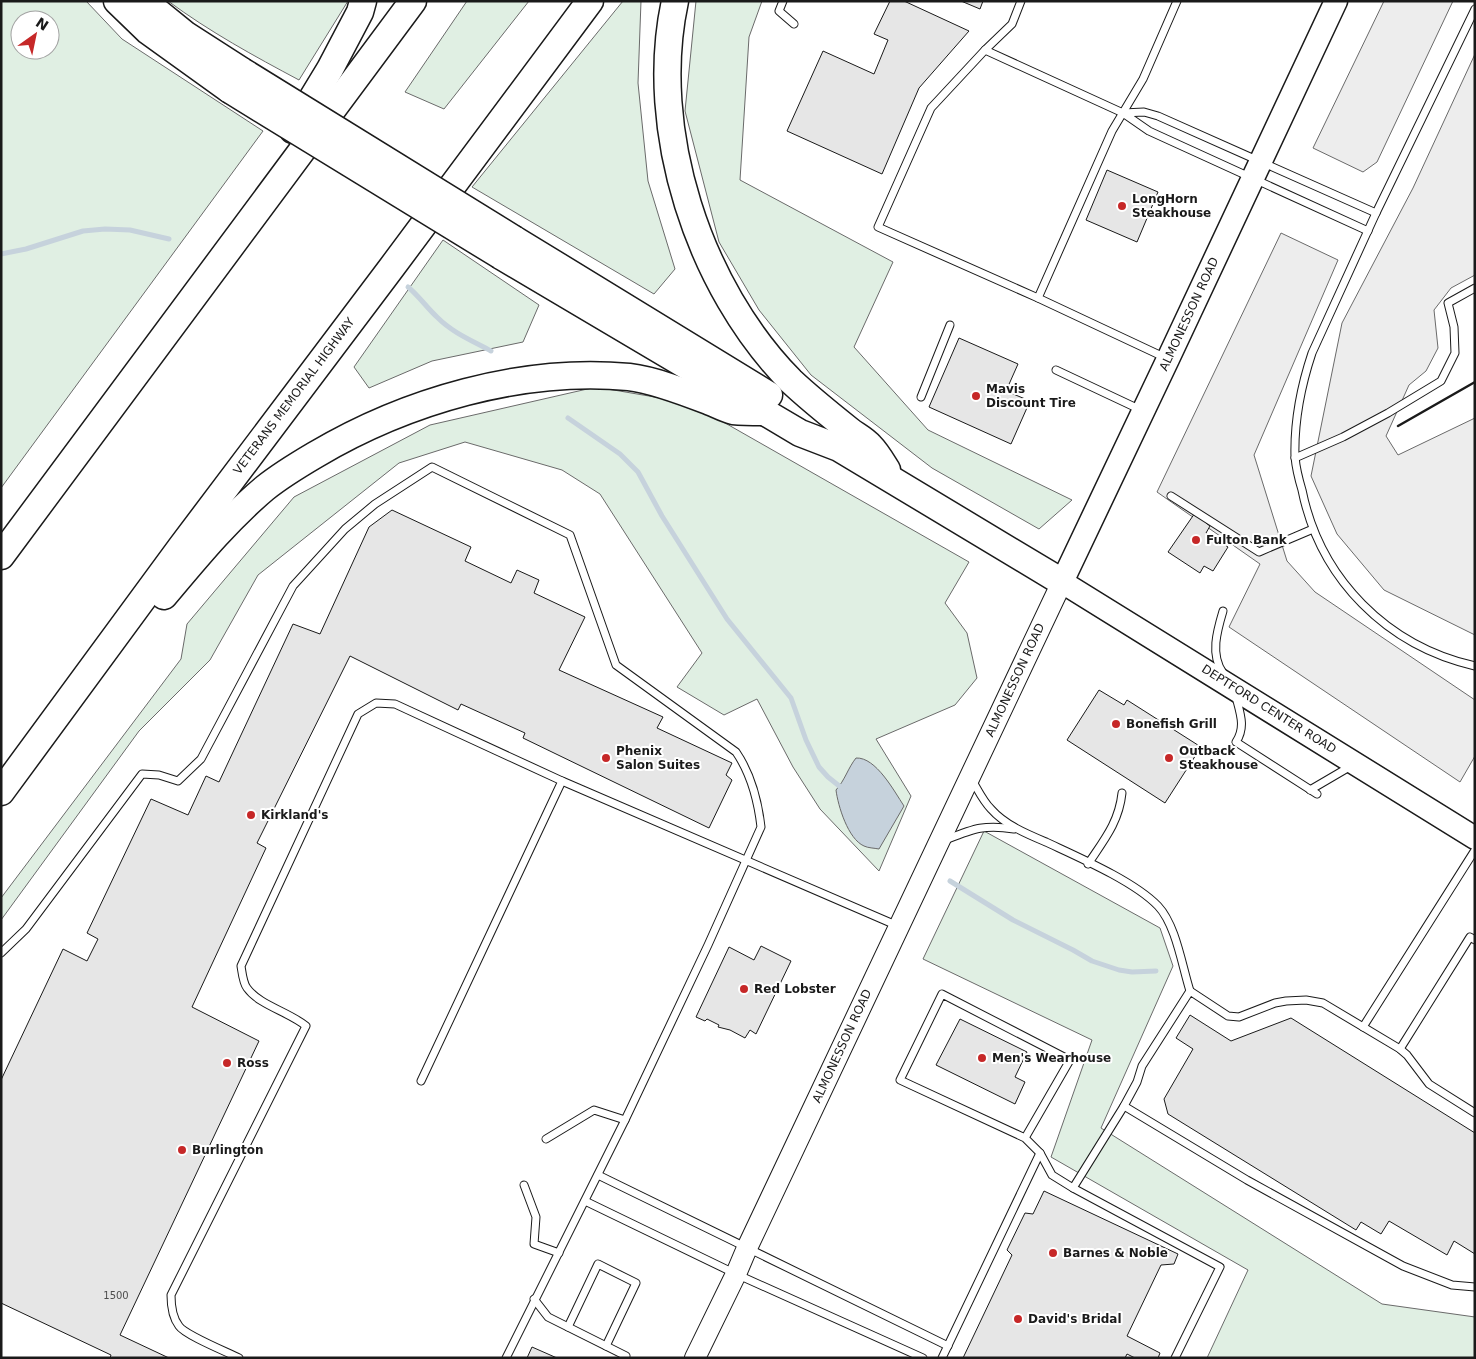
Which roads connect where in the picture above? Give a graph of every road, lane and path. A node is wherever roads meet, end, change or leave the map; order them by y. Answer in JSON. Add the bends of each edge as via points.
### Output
{"nodes":[{"id":1,"x":116,"y":1,"type":"edge"},
{"id":2,"x":144,"y":1,"type":"edge"},
{"id":3,"x":364,"y":1,"type":"edge"},
{"id":4,"x":413,"y":1,"type":"edge"},
{"id":5,"x":590,"y":1,"type":"edge"},
{"id":6,"x":675,"y":1,"type":"edge"},
{"id":7,"x":783,"y":1,"type":"edge"},
{"id":8,"x":1021,"y":1,"type":"edge"},
{"id":9,"x":1177,"y":1,"type":"edge"},
{"id":10,"x":1336,"y":1,"type":"edge"},
{"id":11,"x":1475,"y":9,"type":"edge"},
{"id":12,"x":794,"y":24,"type":"dead end"},
{"id":13,"x":985,"y":50,"type":"junction"},
{"id":14,"x":236,"y":80,"type":"junction"},
{"id":15,"x":1123,"y":113,"type":"junction"},
{"id":16,"x":1256,"y":169,"type":"junction"},
{"id":17,"x":255,"y":212,"type":"junction"},
{"id":18,"x":1376,"y":213,"type":"junction"},
{"id":19,"x":1368,"y":231,"type":"junction"},
{"id":20,"x":508,"y":248,"type":"junction"},
{"id":21,"x":1475,"y":288,"type":"edge"},
{"id":22,"x":1038,"y":298,"type":"junction"},
{"id":23,"x":950,"y":325,"type":"dead end"},
{"id":24,"x":1168,"y":359,"type":"junction"},
{"id":25,"x":1056,"y":370,"type":"dead end"},
{"id":26,"x":921,"y":397,"type":"dead end"},
{"id":27,"x":1143,"y":411,"type":"junction"},
{"id":28,"x":763,"y":412,"type":"junction"},
{"id":29,"x":839,"y":448,"type":"junction"},
{"id":30,"x":1295,"y":458,"type":"junction"},
{"id":31,"x":895,"y":481,"type":"junction"},
{"id":32,"x":1171,"y":496,"type":"dead end"},
{"id":33,"x":1313,"y":529,"type":"junction"},
{"id":34,"x":1,"y":556,"type":"edge"},
{"id":35,"x":1062,"y":582,"type":"junction"},
{"id":36,"x":1223,"y":611,"type":"dead end"},
{"id":37,"x":1475,"y":666,"type":"edge"},
{"id":38,"x":1234,"y":688,"type":"junction"},
{"id":39,"x":1356,"y":764,"type":"junction"},
{"id":40,"x":970,"y":776,"type":"junction"},
{"id":41,"x":562,"y":781,"type":"junction"},
{"id":42,"x":1,"y":793,"type":"edge"},
{"id":43,"x":1122,"y":793,"type":"dead end"},
{"id":44,"x":1017,"y":829,"type":"junction"},
{"id":45,"x":1475,"y":838,"type":"edge"},
{"id":46,"x":938,"y":844,"type":"junction"},
{"id":47,"x":1475,"y":850,"type":"edge"},
{"id":48,"x":747,"y":860,"type":"junction"},
{"id":49,"x":1088,"y":864,"type":"junction"},
{"id":50,"x":898,"y":926,"type":"junction"},
{"id":51,"x":1475,"y":940,"type":"edge"},
{"id":52,"x":1,"y":953,"type":"edge"},
{"id":53,"x":1190,"y":991,"type":"junction"},
{"id":54,"x":1363,"y":1027,"type":"junction"},
{"id":55,"x":1400,"y":1050,"type":"junction"},
{"id":56,"x":421,"y":1081,"type":"dead end"},
{"id":57,"x":1124,"y":1106,"type":"junction"},
{"id":58,"x":1475,"y":1113,"type":"edge"},
{"id":59,"x":625,"y":1120,"type":"junction"},
{"id":60,"x":1025,"y":1138,"type":"junction"},
{"id":61,"x":546,"y":1139,"type":"dead end"},
{"id":62,"x":1040,"y":1153,"type":"junction"},
{"id":63,"x":598,"y":1175,"type":"junction"},
{"id":64,"x":524,"y":1185,"type":"dead end"},
{"id":65,"x":1073,"y":1188,"type":"junction"},
{"id":66,"x":584,"y":1200,"type":"junction"},
{"id":67,"x":747,"y":1248,"type":"junction"},
{"id":68,"x":559,"y":1253,"type":"junction"},
{"id":69,"x":736,"y":1274,"type":"junction"},
{"id":70,"x":1475,"y":1287,"type":"edge"},
{"id":71,"x":534,"y":1299,"type":"junction"},
{"id":72,"x":568,"y":1327,"type":"junction"},
{"id":73,"x":606,"y":1346,"type":"junction"},
{"id":74,"x":948,"y":1346,"type":"junction"},
{"id":75,"x":239,"y":1358,"type":"edge"},
{"id":76,"x":506,"y":1358,"type":"edge"},
{"id":77,"x":625,"y":1358,"type":"edge"},
{"id":78,"x":695,"y":1358,"type":"edge"},
{"id":79,"x":923,"y":1358,"type":"edge"},
{"id":80,"x":942,"y":1358,"type":"edge"},
{"id":81,"x":1175,"y":1358,"type":"edge"}],
"edges":[{"from":1,"to":14,"type":"highway","via":[[148,31]]},
{"from":2,"to":14,"type":"highway"},
{"from":3,"to":17,"type":"highway","via":[[330,69],[272,165]]},
{"from":4,"to":17,"type":"highway"},
{"from":5,"to":42,"type":"highway","name":"VETERANS MEMORIAL HIGHWAY","via":[[180,547]]},
{"from":6,"to":31,"type":"highway","via":[[668,84],[676,161],[692,220],[711,266],[760,345],[797,386],[870,445]]},
{"from":7,"to":12,"type":"lane","via":[[779,11]]},
{"from":8,"to":13,"type":"lane","via":[[1012,24]]},
{"from":9,"to":15,"type":"lane","via":[[1143,79]]},
{"from":10,"to":16,"type":"main road","name":"ALMONESSON ROAD"},
{"from":11,"to":18,"type":"lane"},
{"from":13,"to":15,"type":"lane"},
{"from":13,"to":22,"type":"lane","via":[[931,108],[878,227]]},
{"from":14,"to":20,"type":"highway","bridge":true},
{"from":15,"to":16,"type":"lane","via":[[1149,131]]},
{"from":15,"to":16,"type":"lane","via":[[1144,112],[1158,116]]},
{"from":15,"to":22,"type":"lane"},
{"from":16,"to":18,"type":"lane"},
{"from":16,"to":19,"type":"lane"},
{"from":16,"to":24,"type":"main road","name":"ALMONESSON ROAD"},
{"from":17,"to":34,"type":"highway"},
{"from":18,"to":19,"type":"lane"},
{"from":19,"to":30,"type":"lane","via":[[1304,377],[1297,415]]},
{"from":20,"to":28,"type":"highway"},
{"from":20,"to":29,"type":"highway","via":[[808,419]]},
{"from":21,"to":30,"type":"lane","via":[[1448,303],[1454,327],[1455,353],[1440,381],[1351,433]]},
{"from":22,"to":24,"type":"lane"},
{"from":23,"to":26,"type":"lane"},
{"from":24,"to":27,"type":"main road","name":"ALMONESSON ROAD"},
{"from":25,"to":27,"type":"lane"},
{"from":27,"to":35,"type":"main road","name":"ALMONESSON ROAD"},
{"from":28,"to":29,"type":"highway","via":[[800,434]]},
{"from":28,"to":42,"type":"highway","via":[[733,410],[630,377],[533,378],[424,404],[341,439],[266,487],[234,516]]},
{"from":29,"to":31,"type":"highway"},
{"from":30,"to":33,"type":"lane","via":[[1306,513]]},
{"from":31,"to":35,"type":"highway"},
{"from":32,"to":33,"type":"lane","via":[[1258,552]]},
{"from":33,"to":37,"type":"lane","via":[[1335,573],[1382,622],[1450,660]]},
{"from":35,"to":38,"type":"main road","name":"DEPTFORD CENTER ROAD"},
{"from":35,"to":40,"type":"street","name":"ALMONESSON ROAD"},
{"from":36,"to":38,"type":"lane","via":[[1216,634],[1217,664]]},
{"from":38,"to":39,"type":"main road","name":"DEPTFORD CENTER ROAD"},
{"from":38,"to":39,"type":"lane","via":[[1243,722],[1236,742],[1313,792]]},
{"from":39,"to":45,"type":"main road","name":"DEPTFORD CENTER ROAD"},
{"from":40,"to":44,"type":"lane","via":[[991,810]]},
{"from":40,"to":46,"type":"street","name":"ALMONESSON ROAD"},
{"from":41,"to":48,"type":"lane"},
{"from":41,"to":56,"type":"lane"},
{"from":41,"to":75,"type":"lane","via":[[395,704],[376,703],[358,714],[241,966],[246,987],[258,998],[306,1026],[171,1295],[179,1327]]},
{"from":43,"to":49,"type":"lane","via":[[1121,808],[1112,829]]},
{"from":44,"to":46,"type":"lane","via":[[988,826]]},
{"from":44,"to":49,"type":"lane"},
{"from":46,"to":50,"type":"street","name":"ALMONESSON ROAD"},
{"from":47,"to":54,"type":"lane"},
{"from":48,"to":50,"type":"lane"},
{"from":48,"to":52,"type":"lane","via":[[761,827],[759,807],[744,762],[736,752],[616,665],[570,535],[432,468],[375,504],[344,529],[293,586],[201,759],[178,781],[142,774],[26,928]]},
{"from":48,"to":59,"type":"lane"},
{"from":49,"to":53,"type":"lane","via":[[1121,880],[1158,907],[1171,928]]},
{"from":50,"to":67,"type":"street","name":"ALMONESSON ROAD"},
{"from":51,"to":55,"type":"lane","via":[[1470,937]]},
{"from":53,"to":54,"type":"lane","via":[[1228,1016],[1239,1017],[1286,1000],[1306,1000],[1323,1003]]},
{"from":53,"to":57,"type":"lane","via":[[1142,1066]]},
{"from":54,"to":55,"type":"lane"},
{"from":55,"to":58,"type":"lane","via":[[1430,1084]]},
{"from":57,"to":65,"type":"lane"},
{"from":57,"to":70,"type":"lane","via":[[1247,1180],[1403,1266],[1452,1284]]},
{"from":59,"to":61,"type":"lane","via":[[594,1110]]},
{"from":59,"to":63,"type":"lane"},
{"from":60,"to":60,"type":"lane","via":[[900,1080],[942,994],[1070,1060]]},
{"from":60,"to":62,"type":"lane"},
{"from":62,"to":65,"type":"lane","via":[[1052,1175]]},
{"from":62,"to":74,"type":"lane"},
{"from":63,"to":66,"type":"lane"},
{"from":63,"to":67,"type":"lane"},
{"from":64,"to":68,"type":"lane","via":[[536,1217],[534,1244]]},
{"from":65,"to":81,"type":"lane","via":[[1220,1267]]},
{"from":66,"to":68,"type":"lane"},
{"from":66,"to":69,"type":"lane"},
{"from":67,"to":69,"type":"street","name":"ALMONESSON ROAD"},
{"from":67,"to":74,"type":"lane"},
{"from":68,"to":71,"type":"lane"},
{"from":69,"to":78,"type":"street","name":"ALMONESSON ROAD"},
{"from":69,"to":79,"type":"lane"},
{"from":71,"to":72,"type":"lane","via":[[548,1316]]},
{"from":71,"to":76,"type":"lane"},
{"from":72,"to":73,"type":"lane"},
{"from":72,"to":73,"type":"lane","via":[[598,1264],[636,1283]]},
{"from":73,"to":77,"type":"lane"},
{"from":74,"to":80,"type":"lane"}]}
